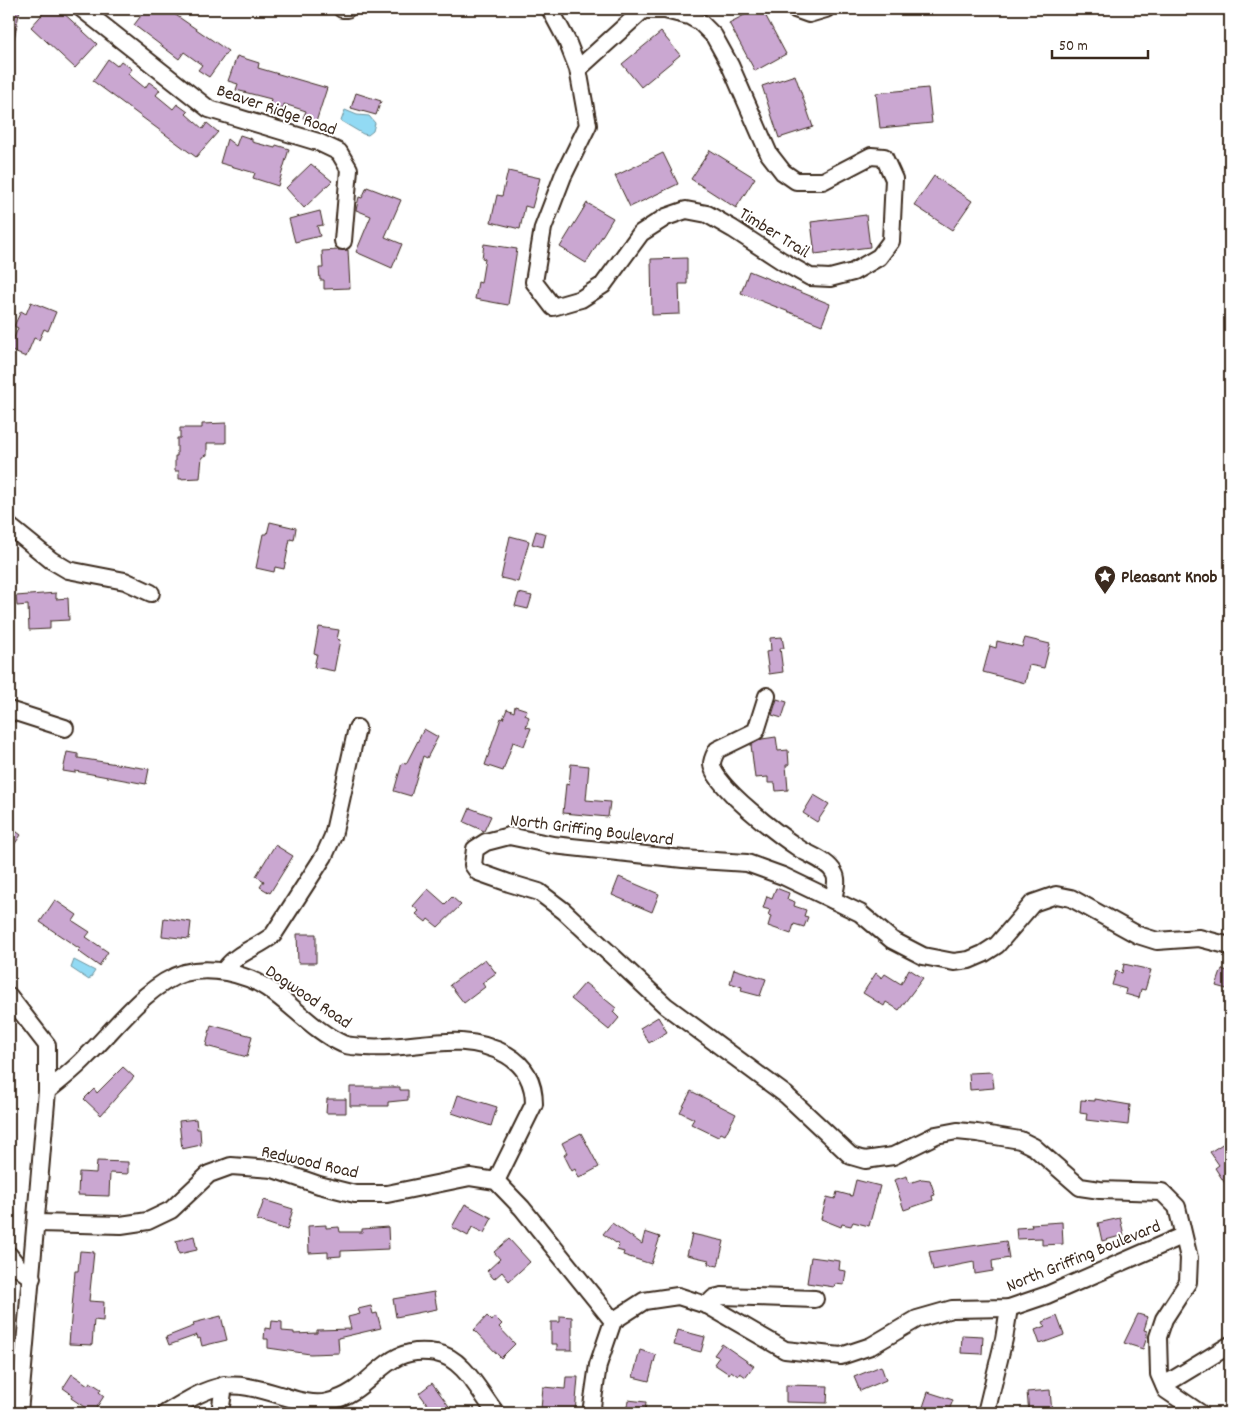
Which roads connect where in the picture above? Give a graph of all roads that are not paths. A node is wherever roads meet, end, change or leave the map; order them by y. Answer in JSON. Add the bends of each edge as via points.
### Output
{"nodes":[{"id":1,"x":82,"y":9,"type":"edge"},
{"id":2,"x":342,"y":9,"type":"edge"},
{"id":3,"x":347,"y":9,"type":"edge"},
{"id":4,"x":550,"y":9,"type":"edge"},
{"id":5,"x":794,"y":9,"type":"edge"},
{"id":6,"x":826,"y":9,"type":"edge"},
{"id":7,"x":578,"y":69,"type":"junction"},
{"id":8,"x":343,"y":241,"type":"dead end"},
{"id":9,"x":9,"y":526,"type":"edge"},
{"id":10,"x":151,"y":593,"type":"dead end"},
{"id":11,"x":767,"y":696,"type":"dead end"},
{"id":12,"x":9,"y":710,"type":"edge"},
{"id":13,"x":65,"y":728,"type":"dead end"},
{"id":14,"x":357,"y":728,"type":"dead end"},
{"id":15,"x":833,"y":900,"type":"junction"},
{"id":16,"x":1230,"y":946,"type":"edge"},
{"id":17,"x":224,"y":972,"type":"junction"},
{"id":18,"x":9,"y":996,"type":"edge"},
{"id":19,"x":48,"y":1092,"type":"junction"},
{"id":20,"x":496,"y":1181,"type":"junction"},
{"id":21,"x":37,"y":1223,"type":"junction"},
{"id":22,"x":1182,"y":1236,"type":"junction"},
{"id":23,"x":9,"y":1255,"type":"edge"},
{"id":24,"x":32,"y":1278,"type":"junction"},
{"id":25,"x":815,"y":1299,"type":"dead end"},
{"id":26,"x":707,"y":1305,"type":"junction"},
{"id":27,"x":1009,"y":1308,"type":"junction"},
{"id":28,"x":614,"y":1322,"type":"junction"},
{"id":29,"x":1230,"y":1345,"type":"edge"},
{"id":30,"x":224,"y":1385,"type":"junction"},
{"id":31,"x":1164,"y":1385,"type":"junction"},
{"id":32,"x":19,"y":1413,"type":"edge"},
{"id":33,"x":166,"y":1413,"type":"edge"},
{"id":34,"x":220,"y":1413,"type":"edge"},
{"id":35,"x":496,"y":1413,"type":"edge"},
{"id":36,"x":591,"y":1413,"type":"edge"},
{"id":37,"x":986,"y":1413,"type":"edge"},
{"id":38,"x":1200,"y":1413,"type":"edge"}],
"edges":[{"from":1,"to":8,"type":"street","name":"Beaver Ridge Road","via":[[209,109],[318,142],[340,152],[349,169]]},
{"from":2,"to":3,"type":"street"},
{"from":4,"to":7,"type":"street","name":"Timber Trail"},
{"from":5,"to":6,"type":"street","via":[[809,14]]},
{"from":7,"to":7,"type":"street","name":"Timber Trail","via":[[588,125],[543,228],[534,282],[553,307],[581,299],[603,285],[641,233],[666,217],[686,210],[707,214],[810,277],[830,278],[853,272],[879,257],[891,241],[894,179],[884,157],[871,156],[823,181],[796,181],[783,172],[769,154],[714,36],[700,22],[665,10],[643,10]]},
{"from":9,"to":10,"type":"street","via":[[68,570],[125,581]]},
{"from":11,"to":15,"type":"street","via":[[756,731],[717,750],[712,764],[714,773],[722,785],[773,832],[827,865],[837,881]]},
{"from":12,"to":13,"type":"street"},
{"from":14,"to":17,"type":"street","via":[[333,836],[324,856],[273,935],[229,962]]},
{"from":15,"to":16,"type":"street","name":"North Griffing Boulevard","via":[[860,913],[892,940],[923,956],[954,962],[983,954],[997,944],[1033,903],[1056,896],[1071,898],[1138,935],[1157,941],[1199,938]]},
{"from":15,"to":22,"type":"street","name":"North Griffing Boulevard","via":[[747,863],[562,846],[508,836],[475,849],[473,865],[478,872],[546,896],[666,1006],[786,1095],[851,1156],[865,1160],[893,1156],[936,1136],[956,1131],[1020,1140],[1034,1147],[1080,1187],[1162,1192],[1177,1207]]},
{"from":17,"to":19,"type":"street","name":"Dogwood Road","via":[[182,973],[153,989]]},
{"from":17,"to":20,"type":"street","name":"Dogwood Road","via":[[266,987],[345,1045],[378,1048],[458,1040],[497,1049],[517,1060],[528,1075],[534,1091],[534,1104]]},
{"from":18,"to":19,"type":"street","via":[[47,1045]]},
{"from":19,"to":21,"type":"street"},
{"from":20,"to":21,"type":"street","name":"Redwood Road","via":[[470,1177],[387,1194],[355,1194],[273,1169],[231,1166],[209,1174],[171,1210],[148,1221],[121,1225]]},
{"from":20,"to":28,"type":"street","via":[[522,1208]]},
{"from":21,"to":24,"type":"street"},
{"from":22,"to":27,"type":"street","name":"North Griffing Boulevard","via":[[1047,1295]]},
{"from":22,"to":31,"type":"street","name":"North Griffing Boulevard","via":[[1189,1258],[1188,1282],[1164,1319],[1158,1337],[1159,1374]]},
{"from":23,"to":24,"type":"street"},
{"from":24,"to":32,"type":"street"},
{"from":25,"to":26,"type":"street","via":[[722,1296]]},
{"from":26,"to":27,"type":"street","name":"North Griffing Boulevard","via":[[785,1350],[841,1356],[871,1346],[917,1319],[952,1309]]},
{"from":26,"to":28,"type":"street","name":"North Griffing Boulevard","via":[[678,1296],[644,1300]]},
{"from":27,"to":37,"type":"street"},
{"from":28,"to":36,"type":"street","via":[[598,1365]]},
{"from":29,"to":31,"type":"street"},
{"from":30,"to":33,"type":"street","via":[[202,1392]]},
{"from":30,"to":34,"type":"street"},
{"from":30,"to":35,"type":"street","via":[[243,1385],[301,1402],[325,1403],[345,1398],[368,1382],[390,1360],[410,1351],[435,1352],[450,1356]]},
{"from":31,"to":38,"type":"street","via":[[1166,1390]]}]}
